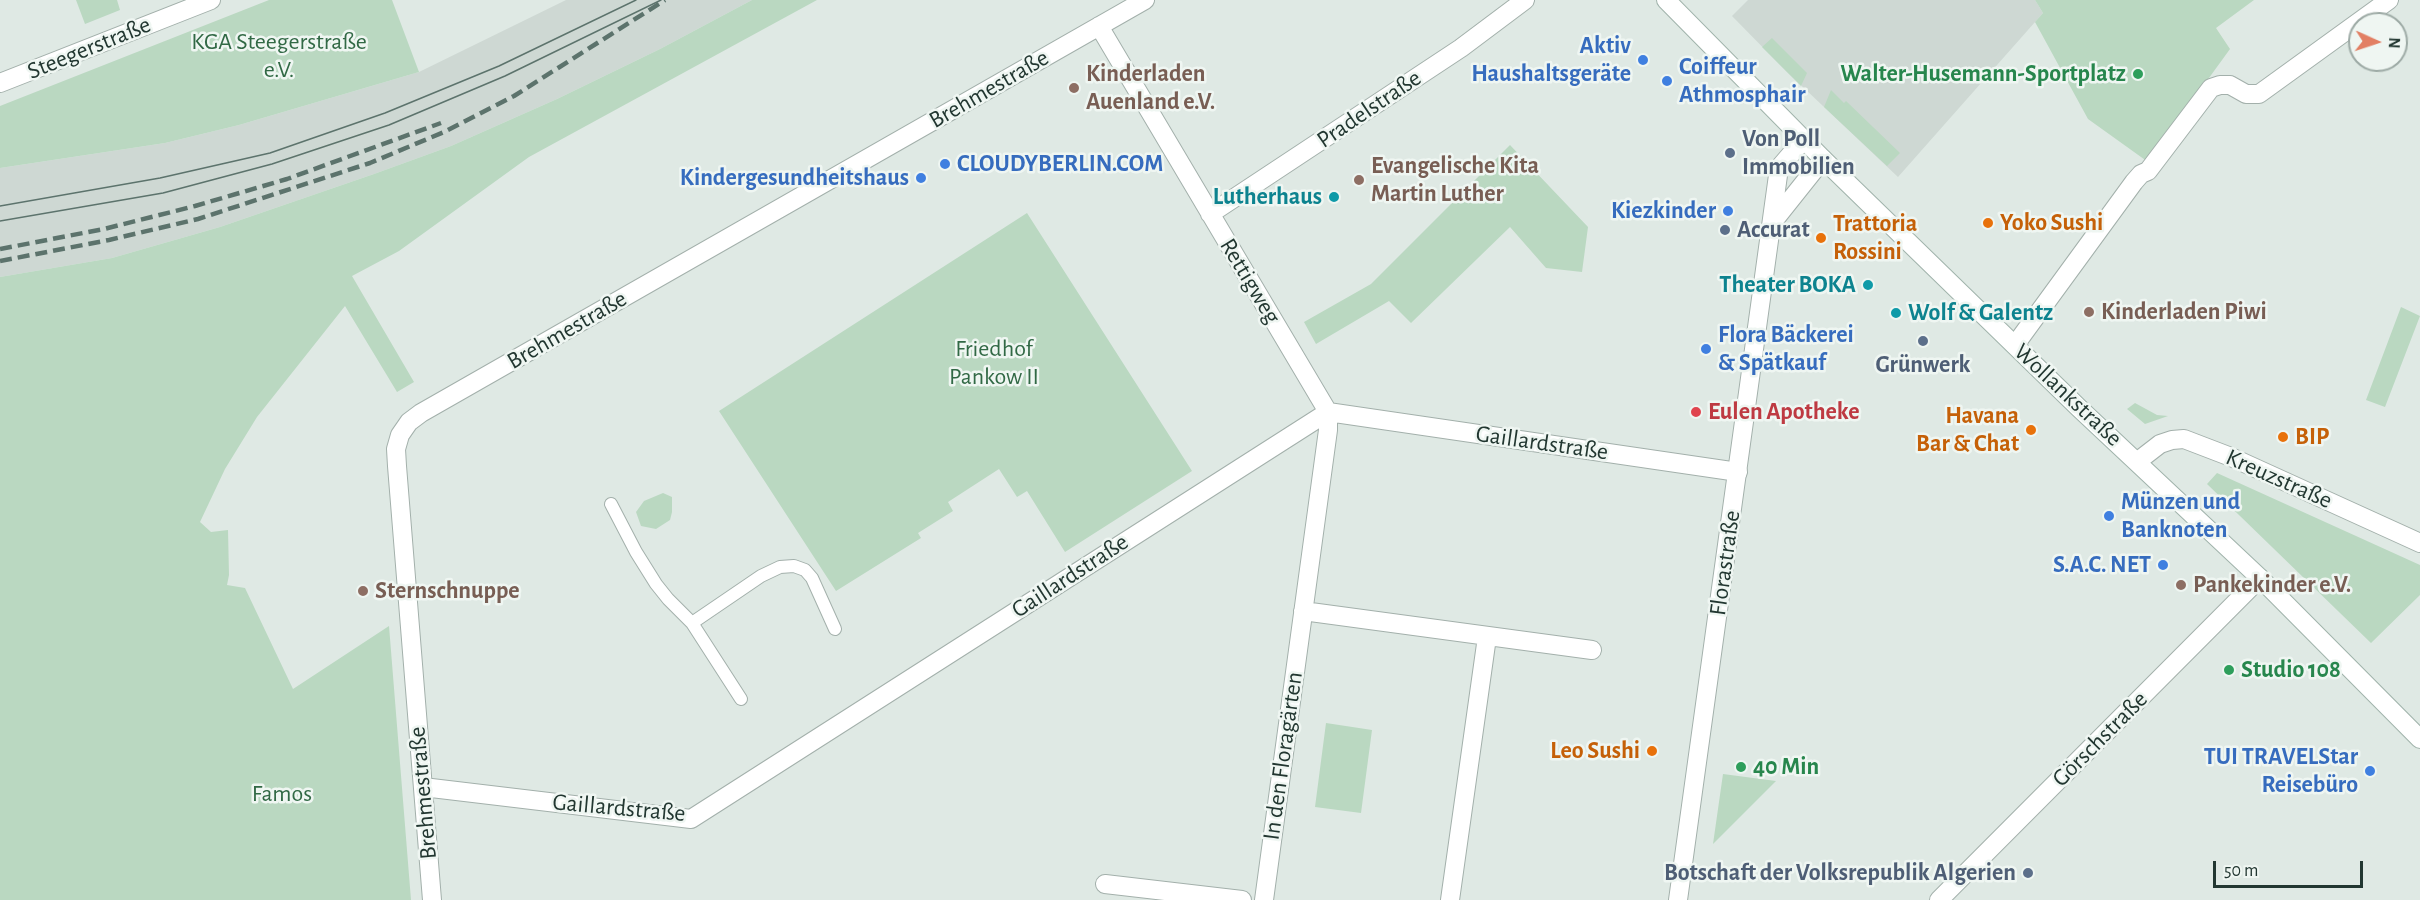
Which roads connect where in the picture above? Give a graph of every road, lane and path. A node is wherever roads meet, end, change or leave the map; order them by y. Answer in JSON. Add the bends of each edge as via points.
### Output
{"nodes":[{"id":1,"x":212,"y":0,"type":"edge"},
{"id":2,"x":1144,"y":0,"type":"edge"},
{"id":3,"x":1525,"y":0,"type":"edge"},
{"id":4,"x":1666,"y":0,"type":"edge"},
{"id":5,"x":2389,"y":0,"type":"edge"},
{"id":6,"x":1099,"y":26,"type":"junction"},
{"id":7,"x":0,"y":83,"type":"edge"},
{"id":8,"x":1804,"y":139,"type":"junction"},
{"id":9,"x":1823,"y":159,"type":"junction"},
{"id":10,"x":1210,"y":214,"type":"junction"},
{"id":11,"x":1770,"y":225,"type":"junction"},
{"id":12,"x":2015,"y":345,"type":"junction"},
{"id":13,"x":1328,"y":412,"type":"junction"},
{"id":14,"x":2138,"y":461,"type":"junction"},
{"id":15,"x":1738,"y":472,"type":"junction"},
{"id":16,"x":611,"y":504,"type":"dead end"},
{"id":17,"x":2420,"y":543,"type":"edge"},
{"id":18,"x":2260,"y":578,"type":"junction"},
{"id":19,"x":1303,"y":611,"type":"junction"},
{"id":20,"x":692,"y":622,"type":"junction"},
{"id":21,"x":835,"y":629,"type":"dead end"},
{"id":22,"x":1487,"y":637,"type":"junction"},
{"id":23,"x":1592,"y":650,"type":"dead end"},
{"id":24,"x":741,"y":699,"type":"dead end"},
{"id":25,"x":2420,"y":739,"type":"edge"},
{"id":26,"x":423,"y":787,"type":"junction"},
{"id":27,"x":1105,"y":884,"type":"dead end"},
{"id":28,"x":432,"y":900,"type":"edge"},
{"id":29,"x":1242,"y":900,"type":"edge"},
{"id":30,"x":1264,"y":900,"type":"edge"},
{"id":31,"x":1450,"y":900,"type":"edge"},
{"id":32,"x":1678,"y":900,"type":"edge"},
{"id":33,"x":1939,"y":900,"type":"edge"}],
"edges":[{"from":1,"to":7,"type":"street","name":"Steegerstraße"},
{"from":2,"to":6,"type":"street","name":"Brehmestraße"},
{"from":3,"to":10,"type":"street","name":"Pradelstraße","via":[[1461,48]]},
{"from":4,"to":8,"type":"street","name":"Wollankstraße"},
{"from":5,"to":12,"type":"street","via":[[2259,94],[2246,94],[2229,85],[2211,88],[2148,171],[2134,182]]},
{"from":6,"to":10,"type":"street","name":"Rettigweg"},
{"from":6,"to":26,"type":"street","name":"Brehmestraße","via":[[409,422],[396,449]]},
{"from":8,"to":9,"type":"street","name":"Wollankstraße"},
{"from":8,"to":11,"type":"street","name":"Florastraße","via":[[1779,168]]},
{"from":9,"to":11,"type":"street"},
{"from":9,"to":12,"type":"street","name":"Wollankstraße"},
{"from":10,"to":13,"type":"street","name":"Rettigweg"},
{"from":11,"to":15,"type":"street","name":"Florastraße"},
{"from":12,"to":14,"type":"street","name":"Wollankstraße"},
{"from":13,"to":15,"type":"street","name":"Gaillardstraße"},
{"from":13,"to":19,"type":"street","name":"In den Floragärten"},
{"from":13,"to":26,"type":"street","name":"Gaillardstraße","via":[[691,819]]},
{"from":14,"to":17,"type":"street","name":"Kreuzstraße","via":[[2160,444],[2184,440],[2231,457]]},
{"from":14,"to":18,"type":"street","name":"Wollankstraße"},
{"from":15,"to":32,"type":"street","name":"Florastraße"},
{"from":16,"to":20,"type":"lane","via":[[656,584]]},
{"from":18,"to":25,"type":"street","name":"Wollankstraße"},
{"from":18,"to":33,"type":"street","name":"Görschstraße"},
{"from":19,"to":22,"type":"street"},
{"from":19,"to":30,"type":"street","name":"In den Floragärten"},
{"from":20,"to":21,"type":"lane","via":[[761,576],[780,567],[794,566],[812,578]]},
{"from":20,"to":24,"type":"lane"},
{"from":22,"to":23,"type":"street"},
{"from":22,"to":31,"type":"street"},
{"from":26,"to":28,"type":"street","name":"Brehmestraße"},
{"from":27,"to":29,"type":"street"}]}
